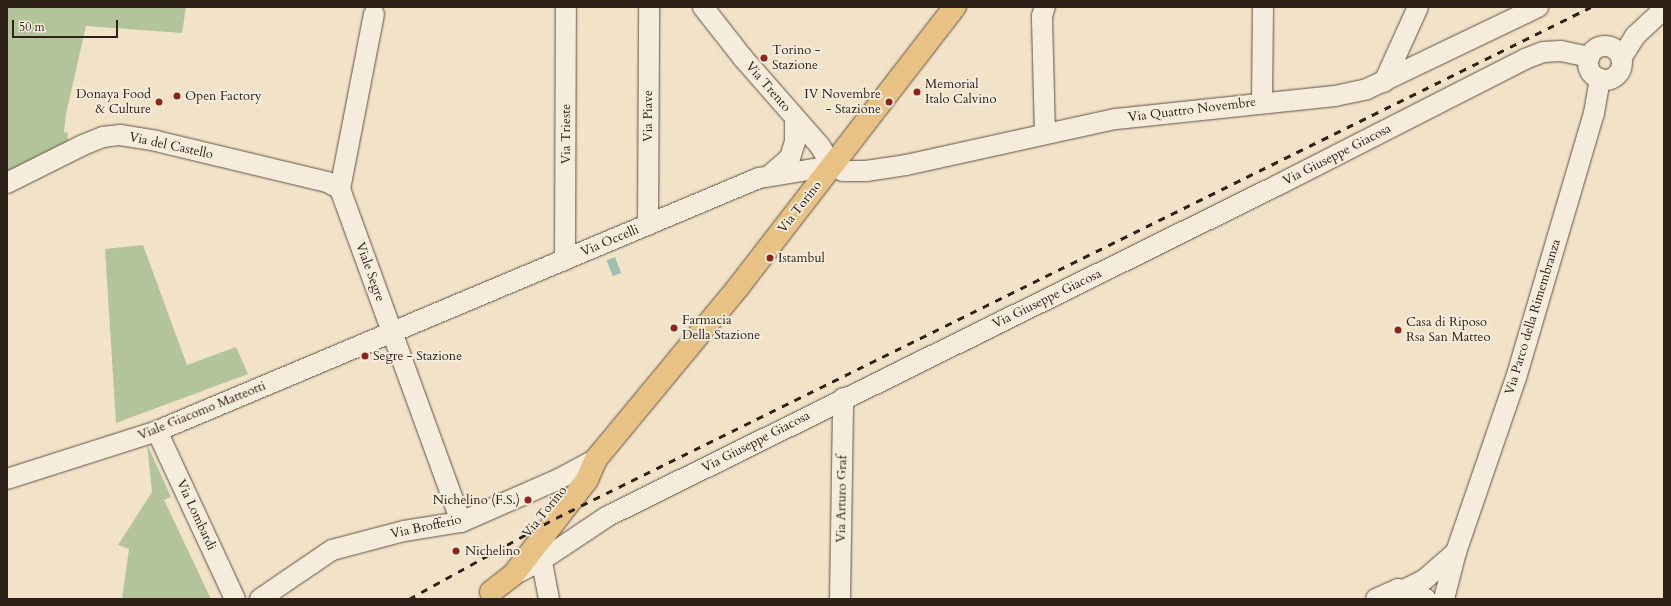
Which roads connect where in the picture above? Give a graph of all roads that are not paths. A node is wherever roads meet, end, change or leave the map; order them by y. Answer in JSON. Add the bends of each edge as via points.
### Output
{"nodes":[{"id":1,"x":566,"y":7,"type":"edge"},
{"id":2,"x":649,"y":7,"type":"edge"},
{"id":3,"x":703,"y":7,"type":"edge"},
{"id":4,"x":955,"y":7,"type":"edge"},
{"id":5,"x":1045,"y":7,"type":"edge"},
{"id":6,"x":1263,"y":7,"type":"edge"},
{"id":7,"x":1418,"y":7,"type":"edge"},
{"id":8,"x":1538,"y":7,"type":"edge"},
{"id":9,"x":1664,"y":9,"type":"edge"},
{"id":10,"x":374,"y":14,"type":"dead end"},
{"id":11,"x":1616,"y":51,"type":"junction"},
{"id":12,"x":1589,"y":57,"type":"junction"},
{"id":13,"x":1600,"y":79,"type":"junction"},
{"id":14,"x":1384,"y":82,"type":"junction"},
{"id":15,"x":1262,"y":102,"type":"junction"},
{"id":16,"x":795,"y":118,"type":"junction"},
{"id":17,"x":1045,"y":134,"type":"junction"},
{"id":18,"x":832,"y":166,"type":"junction"},
{"id":19,"x":769,"y":176,"type":"junction"},
{"id":20,"x":7,"y":183,"type":"edge"},
{"id":21,"x":340,"y":189,"type":"junction"},
{"id":22,"x":648,"y":225,"type":"junction"},
{"id":23,"x":565,"y":260,"type":"junction"},
{"id":24,"x":393,"y":334,"type":"junction"},
{"id":25,"x":843,"y":398,"type":"junction"},
{"id":26,"x":157,"y":431,"type":"junction"},
{"id":27,"x":596,"y":460,"type":"junction"},
{"id":28,"x":7,"y":479,"type":"edge"},
{"id":29,"x":461,"y":522,"type":"junction"},
{"id":30,"x":540,"y":552,"type":"junction"},
{"id":31,"x":1456,"y":552,"type":"junction"},
{"id":32,"x":1406,"y":589,"type":"junction"},
{"id":33,"x":489,"y":596,"type":"edge"},
{"id":34,"x":235,"y":599,"type":"edge"},
{"id":35,"x":260,"y":599,"type":"edge"},
{"id":36,"x":549,"y":599,"type":"edge"},
{"id":37,"x":840,"y":599,"type":"edge"},
{"id":38,"x":1376,"y":599,"type":"edge"},
{"id":39,"x":1426,"y":599,"type":"edge"},
{"id":40,"x":1444,"y":599,"type":"edge"}],
"edges":[{"from":1,"to":23,"type":"street","name":"Via Trieste"},
{"from":2,"to":22,"type":"street","name":"Via Piave"},
{"from":3,"to":16,"type":"street","name":"Via Trento"},
{"from":4,"to":18,"type":"main road","name":"Via Torino"},
{"from":5,"to":17,"type":"street","via":[[1042,16]]},
{"from":6,"to":15,"type":"street"},
{"from":7,"to":14,"type":"street"},
{"from":8,"to":14,"type":"street","name":"Via Quattro Novembre"},
{"from":9,"to":11,"type":"street"},
{"from":10,"to":21,"type":"street"},
{"from":11,"to":12,"type":"street","via":[[1597,48]]},
{"from":11,"to":13,"type":"street","via":[[1623,63],[1618,75],[1607,80]]},
{"from":12,"to":13,"type":"street","via":[[1590,71]]},
{"from":12,"to":25,"type":"street","name":"Via Giuseppe Giacosa","via":[[1561,51],[1543,52],[1525,59],[1276,186]]},
{"from":13,"to":31,"type":"street","name":"Via Parco della Rimembranza","via":[[1592,118],[1516,378]]},
{"from":14,"to":15,"type":"street","name":"Via Quattro Novembre","via":[[1367,89],[1335,96]]},
{"from":15,"to":17,"type":"street","name":"Via Quattro Novembre","via":[[1116,119]]},
{"from":16,"to":18,"type":"street","name":"Via Trento","via":[[820,146]]},
{"from":16,"to":19,"type":"street","via":[[795,142],[790,158]]},
{"from":17,"to":18,"type":"street","name":"Via Quattro Novembre","via":[[893,167],[843,171]]},
{"from":18,"to":19,"type":"street","name":"Via Occelli"},
{"from":18,"to":27,"type":"main road","name":"Via Torino","via":[[739,286]]},
{"from":19,"to":22,"type":"street","name":"Via Occelli","via":[[705,199]]},
{"from":20,"to":21,"type":"street","name":"Via del Castello","via":[[83,145],[103,137],[120,135],[156,141],[327,182]]},
{"from":21,"to":24,"type":"street","name":"Viale Segre"},
{"from":22,"to":23,"type":"street","name":"Via Occelli"},
{"from":23,"to":24,"type":"street","name":"Via Occelli"},
{"from":24,"to":26,"type":"street","name":"Viale Giacomo Matteotti"},
{"from":24,"to":29,"type":"street","name":"Viale Segre"},
{"from":25,"to":30,"type":"street","name":"Via Giuseppe Giacosa"},
{"from":25,"to":37,"type":"street","name":"Via Arturo Graf"},
{"from":26,"to":28,"type":"street","name":"Viale Giacomo Matteotti"},
{"from":26,"to":34,"type":"street","name":"Via Lombardi"},
{"from":27,"to":29,"type":"street","name":"Via Brofferio"},
{"from":27,"to":30,"type":"main road","name":"Via Torino","via":[[587,480]]},
{"from":27,"to":33,"type":"main road","name":"Via Torino","via":[[577,472],[517,546]]},
{"from":29,"to":35,"type":"street","name":"Via Brofferio","via":[[404,530],[332,550]]},
{"from":30,"to":33,"type":"main road","name":"Via Torino"},
{"from":30,"to":36,"type":"street"},
{"from":31,"to":32,"type":"street","name":"Via Parco della Rimembranza","via":[[1424,580]]},
{"from":31,"to":40,"type":"street","name":"Via Parco della Rimembranza"},
{"from":32,"to":38,"type":"street","name":"Via Parco della Rimembranza","via":[[1389,591]]},
{"from":32,"to":39,"type":"street"}]}
